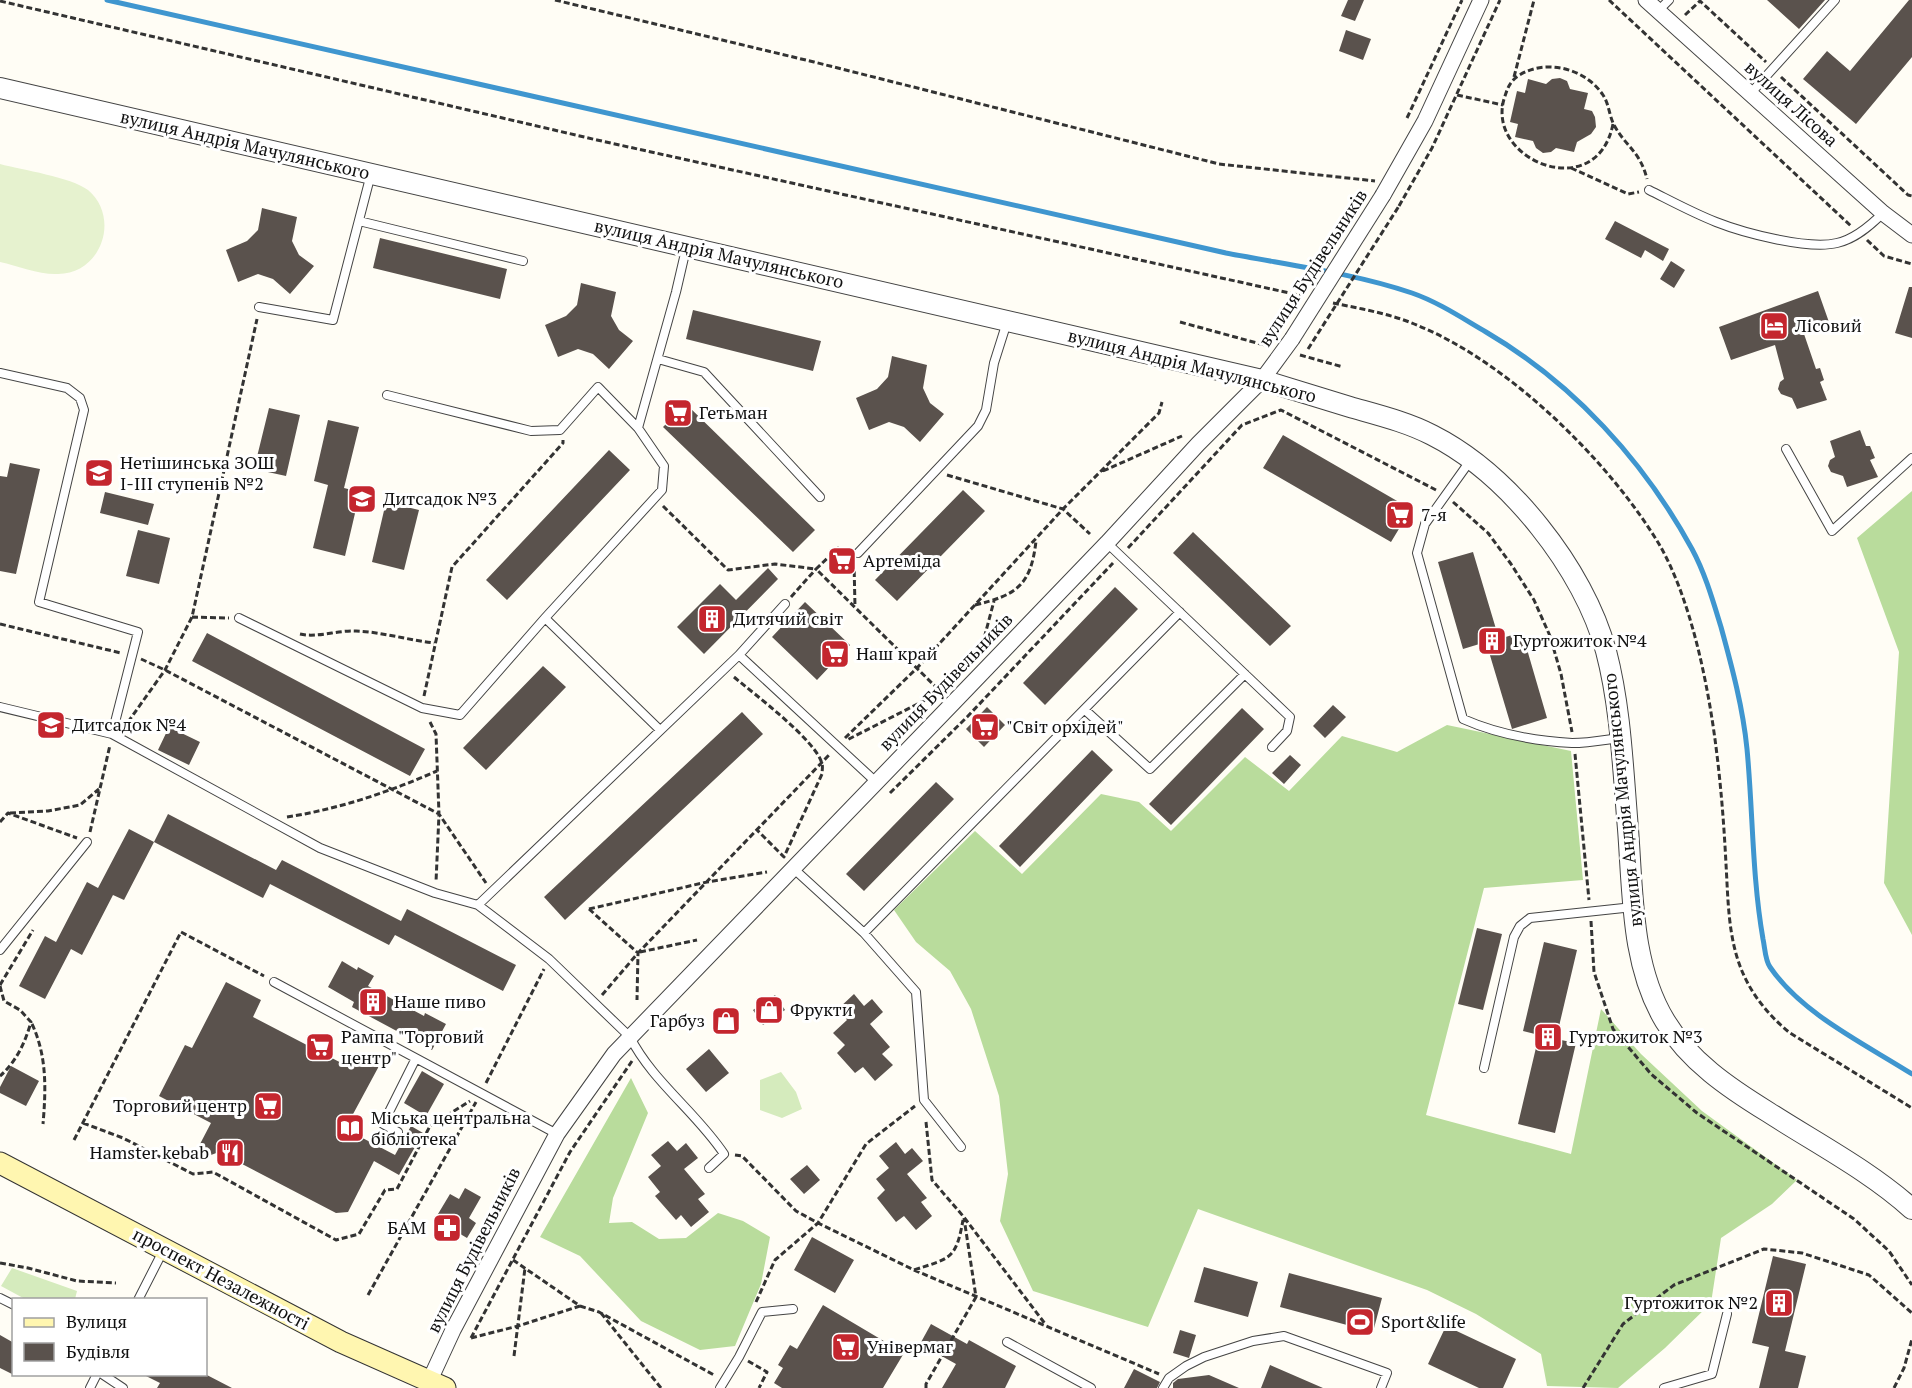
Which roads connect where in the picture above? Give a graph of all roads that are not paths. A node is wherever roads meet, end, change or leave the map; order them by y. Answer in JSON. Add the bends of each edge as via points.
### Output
{"nodes":[{"id":1,"x":1480,"y":0,"type":"edge"},
{"id":2,"x":1646,"y":0,"type":"edge"},
{"id":3,"x":1668,"y":0,"type":"edge"},
{"id":4,"x":1835,"y":0,"type":"edge"},
{"id":5,"x":1657,"y":12,"type":"junction"},
{"id":6,"x":0,"y":88,"type":"edge"},
{"id":7,"x":1750,"y":94,"type":"junction"},
{"id":8,"x":371,"y":174,"type":"junction"},
{"id":9,"x":1649,"y":190,"type":"road end"},
{"id":10,"x":1883,"y":213,"type":"junction"},
{"id":11,"x":359,"y":221,"type":"junction"},
{"id":12,"x":1912,"y":235,"type":"edge"},
{"id":13,"x":687,"y":247,"type":"junction"},
{"id":14,"x":523,"y":261,"type":"dead end"},
{"id":15,"x":259,"y":307,"type":"road end"},
{"id":16,"x":1008,"y":320,"type":"junction"},
{"id":17,"x":658,"y":359,"type":"junction"},
{"id":18,"x":0,"y":373,"type":"edge"},
{"id":19,"x":1262,"y":380,"type":"junction"},
{"id":20,"x":387,"y":395,"type":"dead end"},
{"id":21,"x":638,"y":428,"type":"junction"},
{"id":22,"x":1786,"y":449,"type":"dead end"},
{"id":23,"x":1912,"y":458,"type":"edge"},
{"id":24,"x":1471,"y":460,"type":"junction"},
{"id":25,"x":820,"y":497,"type":"dead end"},
{"id":26,"x":1107,"y":543,"type":"junction"},
{"id":27,"x":858,"y":553,"type":"dead end"},
{"id":28,"x":784,"y":604,"type":"road end"},
{"id":29,"x":1180,"y":612,"type":"junction"},
{"id":30,"x":239,"y":618,"type":"road end"},
{"id":31,"x":544,"y":618,"type":"junction"},
{"id":32,"x":739,"y":655,"type":"junction"},
{"id":33,"x":1245,"y":674,"type":"junction"},
{"id":34,"x":0,"y":706,"type":"edge"},
{"id":35,"x":1085,"y":710,"type":"junction"},
{"id":36,"x":660,"y":730,"type":"junction"},
{"id":37,"x":112,"y":734,"type":"junction"},
{"id":38,"x":1619,"y":738,"type":"junction"},
{"id":39,"x":1272,"y":747,"type":"dead end"},
{"id":40,"x":876,"y":782,"type":"junction"},
{"id":41,"x":87,"y":842,"type":"road end"},
{"id":42,"x":794,"y":869,"type":"junction"},
{"id":43,"x":478,"y":905,"type":"junction"},
{"id":44,"x":1635,"y":907,"type":"junction"},
{"id":45,"x":864,"y":933,"type":"junction"},
{"id":46,"x":0,"y":950,"type":"edge"},
{"id":47,"x":274,"y":981,"type":"road end"},
{"id":48,"x":630,"y":1037,"type":"junction"},
{"id":49,"x":415,"y":1060,"type":"junction"},
{"id":50,"x":1484,"y":1068,"type":"dead end"},
{"id":51,"x":399,"y":1132,"type":"dead end"},
{"id":52,"x":556,"y":1134,"type":"junction"},
{"id":53,"x":961,"y":1147,"type":"dead end"},
{"id":54,"x":0,"y":1163,"type":"edge"},
{"id":55,"x":709,"y":1168,"type":"dead end"},
{"id":56,"x":1912,"y":1209,"type":"edge"},
{"id":57,"x":163,"y":1249,"type":"junction"},
{"id":58,"x":138,"y":1298,"type":"edge"},
{"id":59,"x":793,"y":1309,"type":"dead end"},
{"id":60,"x":1727,"y":1314,"type":"dead end"},
{"id":61,"x":1007,"y":1342,"type":"dead end"},
{"id":62,"x":105,"y":1376,"type":"edge"},
{"id":63,"x":722,"y":1384,"type":"edge"},
{"id":64,"x":437,"y":1385,"type":"edge"},
{"id":65,"x":123,"y":1388,"type":"edge"},
{"id":66,"x":1090,"y":1388,"type":"edge"},
{"id":67,"x":1163,"y":1388,"type":"edge"},
{"id":68,"x":1381,"y":1388,"type":"edge"},
{"id":69,"x":1664,"y":1388,"type":"edge"}],
"edges":[{"from":1,"to":19,"type":"street","name":"вулиця Будівельників","bridge":true,"via":[[1425,121],[1377,188],[1288,345]]},
{"from":2,"to":5,"type":"street","name":"вулиця Лісова"},
{"from":3,"to":5,"type":"lane"},
{"from":4,"to":7,"type":"lane"},
{"from":5,"to":7,"type":"street","name":"вулиця Лісова"},
{"from":6,"to":8,"type":"street","name":"вулиця Андрія Мачулянського"},
{"from":7,"to":10,"type":"street","name":"вулиця Лісова"},
{"from":8,"to":11,"type":"lane"},
{"from":8,"to":13,"type":"street","name":"вулиця Андрія Мачулянського"},
{"from":9,"to":10,"type":"lane","via":[[1716,222],[1818,245],[1838,243],[1860,233]]},
{"from":10,"to":12,"type":"street","name":"вулиця Лісова"},
{"from":11,"to":14,"type":"lane"},
{"from":11,"to":15,"type":"lane","via":[[333,320]]},
{"from":13,"to":16,"type":"street","name":"вулиця Андрія Мачулянського"},
{"from":13,"to":17,"type":"lane"},
{"from":16,"to":19,"type":"street","name":"вулиця Андрія Мачулянського"},
{"from":16,"to":27,"type":"lane","via":[[994,363],[986,410],[978,426]]},
{"from":17,"to":21,"type":"lane"},
{"from":17,"to":25,"type":"lane","via":[[704,372]]},
{"from":18,"to":37,"type":"lane","via":[[67,388],[80,398],[84,410],[39,602],[138,632]]},
{"from":19,"to":24,"type":"street","name":"вулиця Андрія Мачулянського","via":[[1397,420],[1432,434]]},
{"from":19,"to":26,"type":"street","name":"вулиця Будівельників"},
{"from":20,"to":21,"type":"lane","via":[[531,431],[560,430],[598,387]]},
{"from":21,"to":31,"type":"lane","via":[[664,466],[662,490]]},
{"from":22,"to":23,"type":"lane","via":[[1832,531]]},
{"from":24,"to":38,"type":"street","name":"вулиця Андрія Мачулянського","via":[[1527,511],[1551,541],[1585,599],[1605,650]]},
{"from":24,"to":38,"type":"lane","via":[[1425,524],[1417,553],[1463,719],[1507,734],[1574,743]]},
{"from":26,"to":29,"type":"lane"},
{"from":26,"to":40,"type":"street","name":"вулиця Будівельників"},
{"from":28,"to":32,"type":"lane"},
{"from":29,"to":33,"type":"lane"},
{"from":29,"to":35,"type":"lane"},
{"from":30,"to":31,"type":"lane","via":[[422,708],[460,715]]},
{"from":31,"to":36,"type":"lane"},
{"from":32,"to":36,"type":"lane"},
{"from":32,"to":40,"type":"lane"},
{"from":33,"to":35,"type":"lane","via":[[1150,769]]},
{"from":33,"to":39,"type":"lane","via":[[1290,717],[1287,731]]},
{"from":34,"to":37,"type":"lane"},
{"from":35,"to":45,"type":"lane"},
{"from":36,"to":43,"type":"lane"},
{"from":37,"to":43,"type":"lane","via":[[320,849]]},
{"from":38,"to":44,"type":"street","name":"вулиця Андрія Мачулянського"},
{"from":40,"to":42,"type":"street","name":"вулиця Будівельників"},
{"from":41,"to":46,"type":"lane"},
{"from":42,"to":45,"type":"lane"},
{"from":42,"to":48,"type":"street","name":"вулиця Будівельників"},
{"from":43,"to":48,"type":"lane","via":[[549,959]]},
{"from":44,"to":50,"type":"lane","via":[[1530,918],[1520,926],[1514,937]]},
{"from":44,"to":56,"type":"street","name":"вулиця Андрія Мачулянського","via":[[1649,988],[1666,1023],[1685,1047],[1742,1096],[1876,1181]]},
{"from":45,"to":53,"type":"lane","via":[[916,992],[924,1100]]},
{"from":47,"to":49,"type":"lane"},
{"from":48,"to":52,"type":"street","name":"вулиця Будівельників"},
{"from":48,"to":55,"type":"lane","via":[[638,1053],[724,1154]]},
{"from":49,"to":51,"type":"lane","via":[[384,1124]]},
{"from":49,"to":52,"type":"lane"},
{"from":52,"to":64,"type":"street","name":"вулиця Будівельників","via":[[453,1330]]},
{"from":54,"to":57,"type":"main road","name":"проспект Незалежності"},
{"from":57,"to":58,"type":"lane"},
{"from":57,"to":64,"type":"main road","name":"проспект Незалежності","via":[[341,1342]]},
{"from":59,"to":63,"type":"lane","via":[[762,1312]]},
{"from":60,"to":69,"type":"lane","via":[[1712,1374]]},
{"from":61,"to":66,"type":"lane"},
{"from":62,"to":65,"type":"lane"},
{"from":67,"to":68,"type":"lane","via":[[1169,1378],[1204,1357],[1253,1341],[1284,1336],[1387,1373]]}]}
